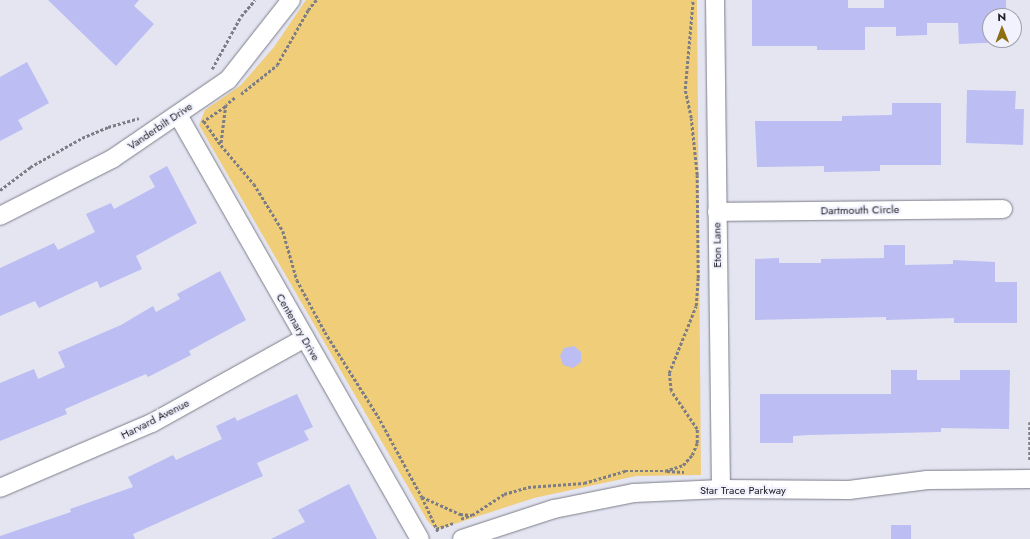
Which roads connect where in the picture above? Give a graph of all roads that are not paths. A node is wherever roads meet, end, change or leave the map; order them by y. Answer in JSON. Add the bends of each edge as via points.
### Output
{"nodes":[{"id":1,"x":291,"y":0,"type":"edge"},
{"id":2,"x":715,"y":0,"type":"edge"},
{"id":3,"x":178,"y":115,"type":"junction"},
{"id":4,"x":1003,"y":208,"type":"dead end"},
{"id":5,"x":717,"y":212,"type":"junction"},
{"id":6,"x":0,"y":216,"type":"edge"},
{"id":7,"x":304,"y":338,"type":"junction"},
{"id":8,"x":1030,"y":479,"type":"edge"},
{"id":9,"x":0,"y":488,"type":"edge"},
{"id":10,"x":720,"y":489,"type":"junction"},
{"id":11,"x":420,"y":539,"type":"edge"},
{"id":12,"x":462,"y":539,"type":"edge"}],
"edges":[{"from":1,"to":3,"type":"street","name":"Vanderbilt Drive","via":[[228,80]]},
{"from":2,"to":5,"type":"street","name":"Eton Lane"},
{"from":3,"to":6,"type":"street","name":"Vanderbilt Drive","via":[[112,159]]},
{"from":3,"to":7,"type":"street","name":"Centenary Drive"},
{"from":4,"to":5,"type":"street","name":"Dartmouth Circle"},
{"from":5,"to":10,"type":"street","name":"Eton Lane"},
{"from":7,"to":9,"type":"street","name":"Harvard Avenue","via":[[152,422]]},
{"from":7,"to":11,"type":"street","name":"Centenary Drive"},
{"from":8,"to":10,"type":"street","name":"Star Trace Parkway","via":[[927,480],[849,490]]},
{"from":10,"to":12,"type":"street","name":"Star Trace Parkway","via":[[620,496],[554,508]]}]}
